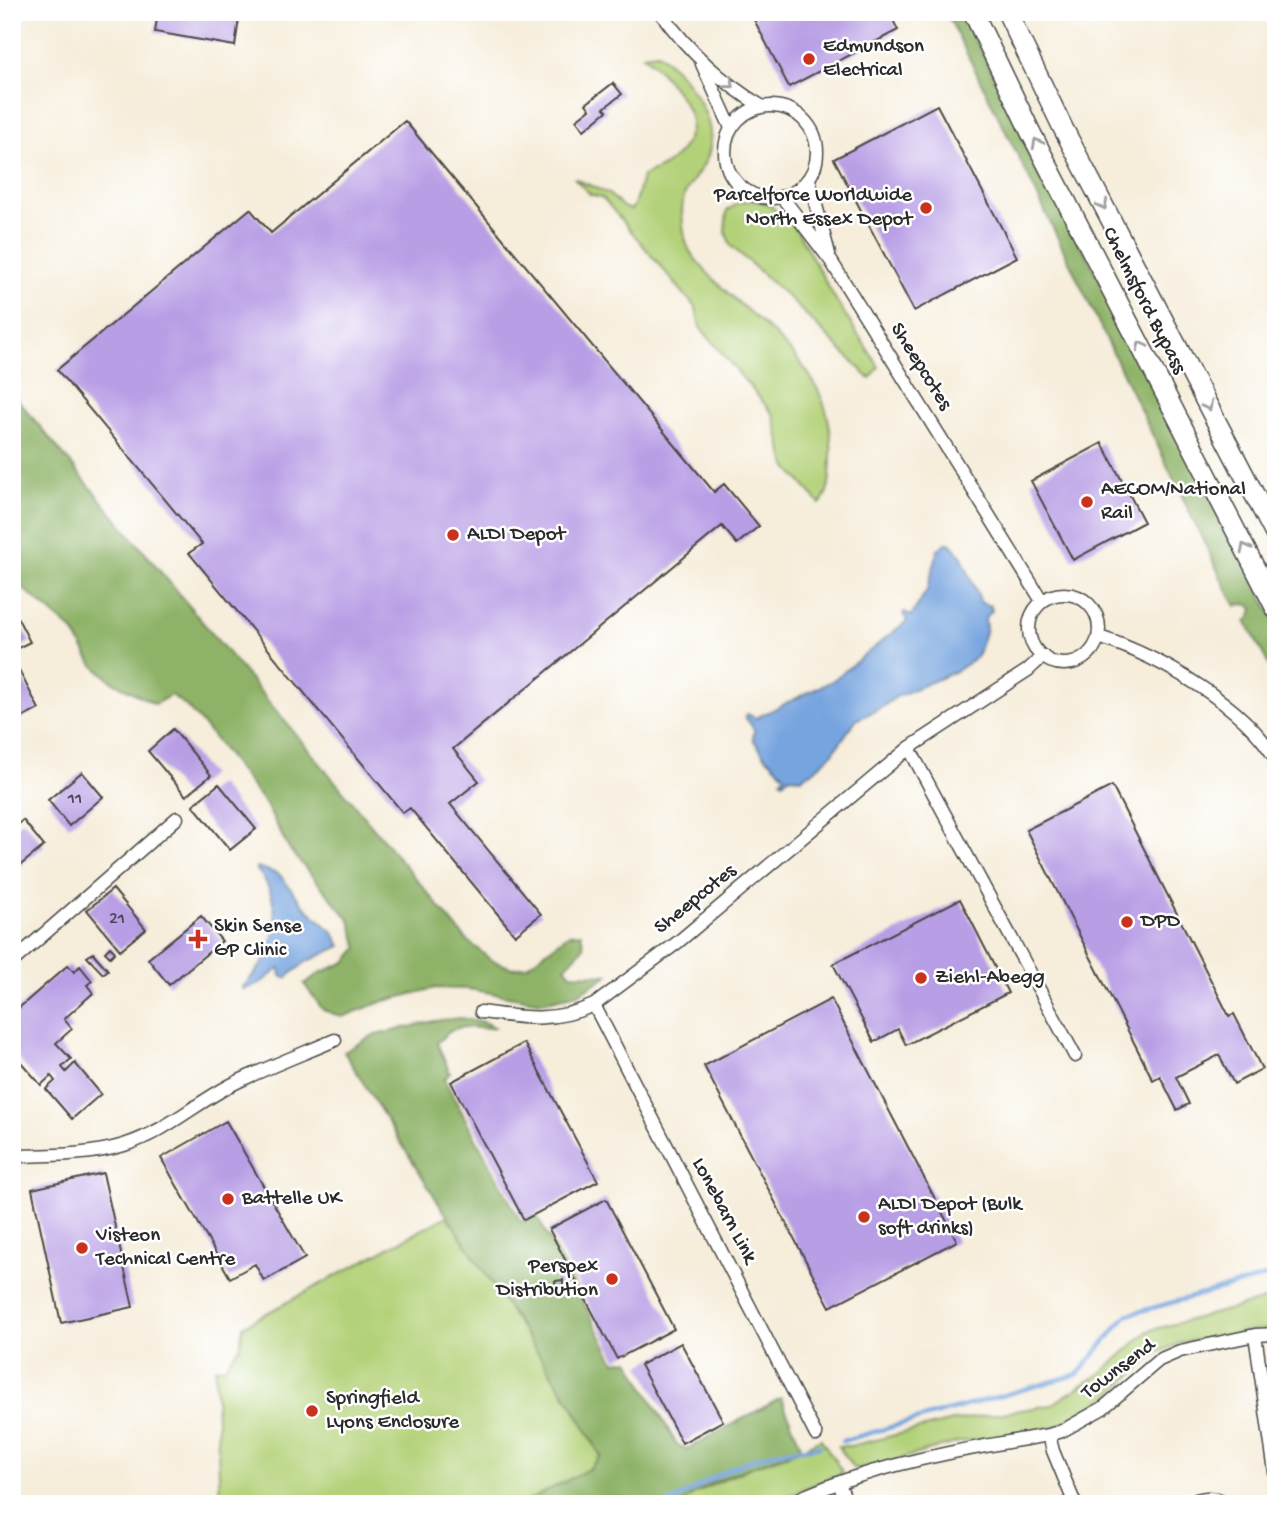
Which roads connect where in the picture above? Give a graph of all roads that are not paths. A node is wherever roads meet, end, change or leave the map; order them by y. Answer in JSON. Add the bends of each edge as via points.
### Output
{"nodes":[{"id":1,"x":660,"y":12,"type":"edge"},
{"id":2,"x":973,"y":12,"type":"edge"},
{"id":3,"x":1007,"y":12,"type":"edge"},
{"id":4,"x":701,"y":60,"type":"junction"},
{"id":5,"x":761,"y":106,"type":"junction"},
{"id":6,"x":731,"y":128,"type":"junction"},
{"id":7,"x":809,"y":180,"type":"junction"},
{"id":8,"x":782,"y":197,"type":"junction"},
{"id":9,"x":831,"y":261,"type":"junction"},
{"id":10,"x":1276,"y":536,"type":"edge"},
{"id":11,"x":1042,"y":601,"type":"junction"},
{"id":12,"x":1276,"y":609,"type":"edge"},
{"id":13,"x":1099,"y":637,"type":"junction"},
{"id":14,"x":1043,"y":656,"type":"junction"},
{"id":15,"x":909,"y":748,"type":"junction"},
{"id":16,"x":1276,"y":761,"type":"edge"},
{"id":17,"x":177,"y":818,"type":"dead end"},
{"id":18,"x":12,"y":962,"type":"edge"},
{"id":19,"x":594,"y":1005,"type":"junction"},
{"id":20,"x":481,"y":1013,"type":"dead end"},
{"id":21,"x":335,"y":1040,"type":"dead end"},
{"id":22,"x":1076,"y":1056,"type":"dead end"},
{"id":23,"x":12,"y":1156,"type":"edge"},
{"id":24,"x":1276,"y":1334,"type":"edge"},
{"id":25,"x":1255,"y":1335,"type":"junction"},
{"id":26,"x":1049,"y":1434,"type":"junction"},
{"id":27,"x":816,"y":1435,"type":"dead end"},
{"id":28,"x":1276,"y":1479,"type":"edge"},
{"id":29,"x":839,"y":1483,"type":"junction"},
{"id":30,"x":1276,"y":1490,"type":"edge"},
{"id":31,"x":786,"y":1504,"type":"edge"},
{"id":32,"x":847,"y":1504,"type":"edge"},
{"id":33,"x":1075,"y":1504,"type":"edge"},
{"id":34,"x":1183,"y":1504,"type":"edge"},
{"id":35,"x":1229,"y":1504,"type":"edge"},
{"id":36,"x":1271,"y":1504,"type":"edge"}],
"edges":[{"from":1,"to":4,"type":"street"},
{"from":12,"to":2,"type":"highway","name":"Chelmsford Bypass","one_way":true},
{"from":3,"to":10,"type":"highway","name":"Chelmsford Bypass","one_way":true},
{"from":4,"to":5,"type":"street","one_way":true},
{"from":4,"to":6,"type":"street"},
{"from":5,"to":6,"type":"street"},
{"from":5,"to":7,"type":"street","via":[[777,105],[805,119],[818,145]]},
{"from":6,"to":8,"type":"street","via":[[725,157],[737,183],[758,197]]},
{"from":7,"to":8,"type":"street"},
{"from":7,"to":9,"type":"street","name":"Sheepcotes"},
{"from":8,"to":9,"type":"street","name":"Sheepcotes"},
{"from":9,"to":11,"type":"street","name":"Sheepcotes"},
{"from":11,"to":13,"type":"street","via":[[1069,593],[1083,598],[1097,615]]},
{"from":11,"to":14,"type":"street","via":[[1031,614],[1028,628],[1035,649]]},
{"from":13,"to":14,"type":"street","via":[[1085,658],[1071,663],[1060,664]]},
{"from":13,"to":16,"type":"street","via":[[1177,671],[1243,719]]},
{"from":14,"to":15,"type":"street","name":"Sheepcotes"},
{"from":15,"to":19,"type":"street","name":"Sheepcotes","via":[[678,942]]},
{"from":15,"to":22,"type":"street"},
{"from":17,"to":18,"type":"street"},
{"from":19,"to":20,"type":"street","name":"Sheepcotes","via":[[548,1019]]},
{"from":19,"to":27,"type":"street","name":"Lonebarn Link"},
{"from":21,"to":23,"type":"street","via":[[232,1085],[146,1137],[92,1151]]},
{"from":24,"to":25,"type":"street","name":"Townsend"},
{"from":25,"to":26,"type":"street","name":"Townsend","via":[[1159,1360],[1102,1408]]},
{"from":25,"to":28,"type":"street"},
{"from":26,"to":29,"type":"street","name":"Townsend","via":[[884,1468]]},
{"from":26,"to":33,"type":"street"},
{"from":29,"to":31,"type":"street","name":"Townsend"},
{"from":29,"to":32,"type":"street"},
{"from":30,"to":36,"type":"street"},
{"from":34,"to":35,"type":"street","via":[[1215,1496]]}]}
